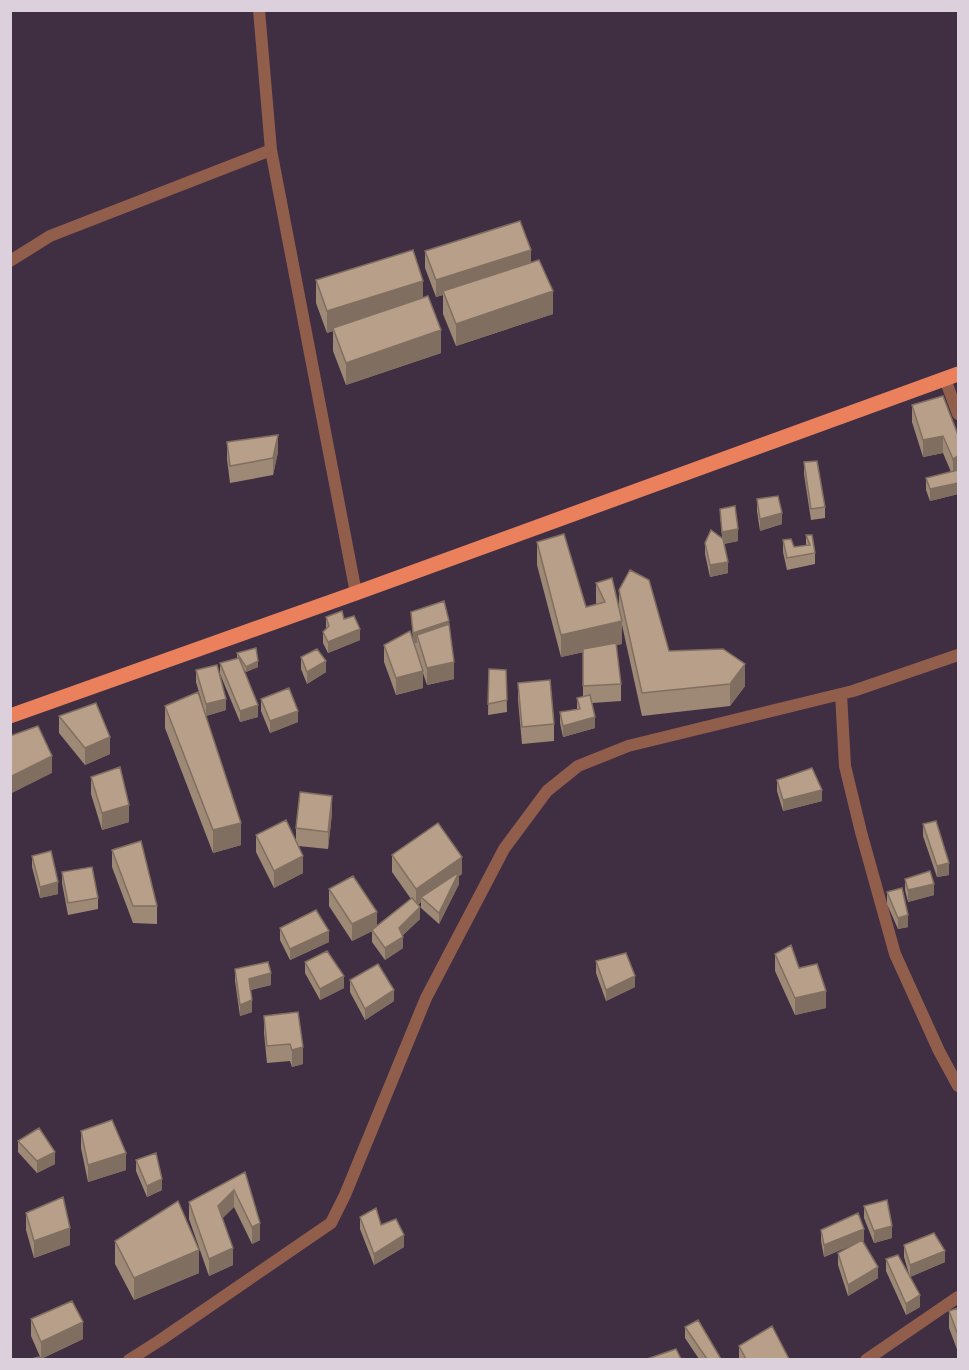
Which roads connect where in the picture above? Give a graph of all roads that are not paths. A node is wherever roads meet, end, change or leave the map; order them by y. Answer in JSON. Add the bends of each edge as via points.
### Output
{"nodes":[{"id":1,"x":259,"y":10,"type":"edge"},
{"id":2,"x":271,"y":150,"type":"junction"},
{"id":3,"x":10,"y":261,"type":"edge"},
{"id":4,"x":952,"y":376,"type":"edge"},
{"id":5,"x":958,"y":414,"type":"edge"},
{"id":6,"x":356,"y":593,"type":"junction"},
{"id":7,"x":958,"y":655,"type":"edge"},
{"id":8,"x":841,"y":694,"type":"junction"},
{"id":9,"x":10,"y":716,"type":"edge"},
{"id":10,"x":958,"y":1086,"type":"edge"},
{"id":11,"x":958,"y":1297,"type":"edge"},
{"id":12,"x":129,"y":1359,"type":"edge"},
{"id":13,"x":866,"y":1359,"type":"edge"}],
"edges":[{"from":1,"to":2,"type":"street"},
{"from":2,"to":3,"type":"street","via":[[50,237]]},
{"from":2,"to":6,"type":"street"},
{"from":4,"to":5,"type":"street"},
{"from":4,"to":6,"type":"main road"},
{"from":6,"to":9,"type":"main road"},
{"from":7,"to":8,"type":"street"},
{"from":8,"to":10,"type":"street","via":[[845,766],[895,954]]},
{"from":8,"to":12,"type":"street","via":[[628,746],[578,766],[547,790],[504,849],[426,999],[331,1223]]},
{"from":11,"to":13,"type":"street"}]}
